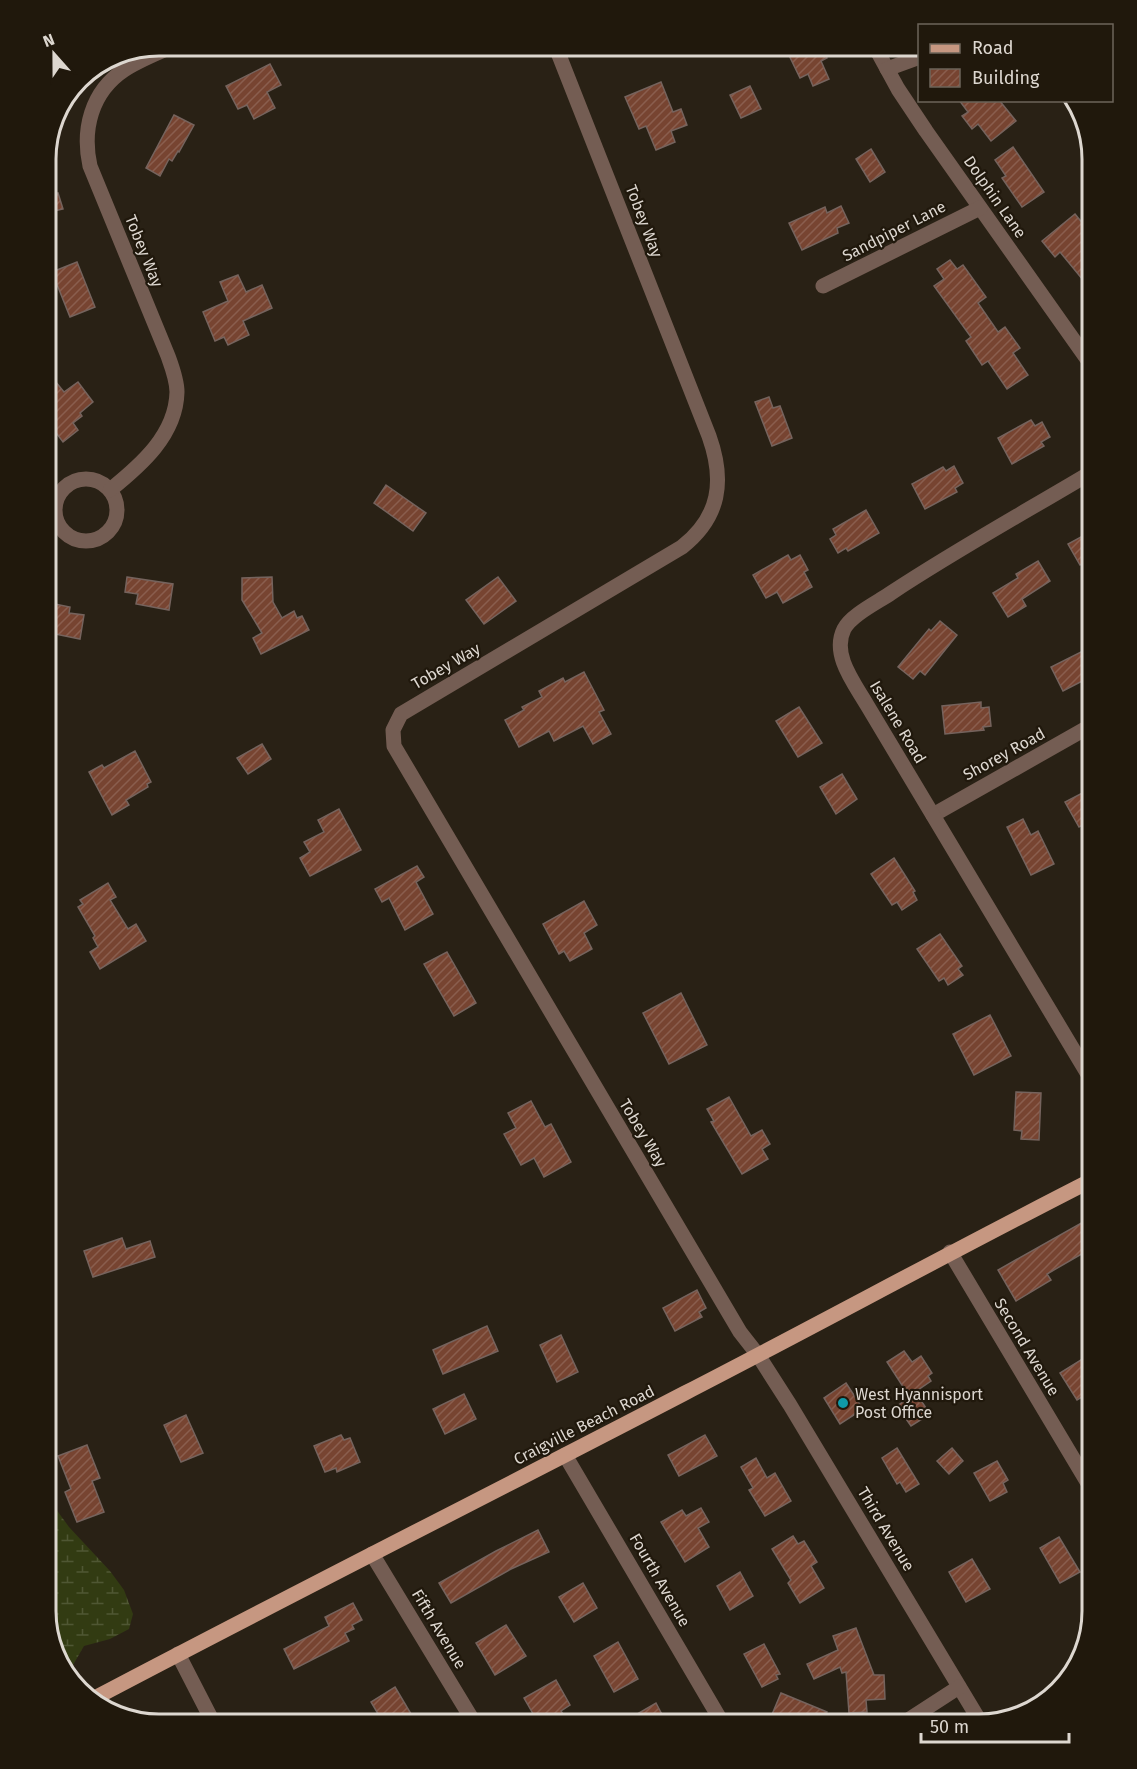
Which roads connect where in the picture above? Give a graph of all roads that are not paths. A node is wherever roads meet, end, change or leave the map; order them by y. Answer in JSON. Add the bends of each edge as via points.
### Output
{"nodes":[{"id":1,"x":150,"y":56,"type":"edge"},
{"id":2,"x":559,"y":56,"type":"edge"},
{"id":3,"x":880,"y":56,"type":"edge"},
{"id":4,"x":918,"y":58,"type":"edge"},
{"id":5,"x":887,"y":69,"type":"junction"},
{"id":6,"x":980,"y":208,"type":"junction"},
{"id":7,"x":823,"y":286,"type":"dead end"},
{"id":8,"x":1082,"y":352,"type":"edge"},
{"id":9,"x":1082,"y":478,"type":"edge"},
{"id":10,"x":110,"y":490,"type":"junction"},
{"id":11,"x":56,"y":502,"type":"edge"},
{"id":12,"x":56,"y":517,"type":"edge"},
{"id":13,"x":1082,"y":731,"type":"edge"},
{"id":14,"x":933,"y":815,"type":"junction"},
{"id":15,"x":1082,"y":1064,"type":"edge"},
{"id":16,"x":1082,"y":1185,"type":"edge"},
{"id":17,"x":950,"y":1252,"type":"junction"},
{"id":18,"x":758,"y":1355,"type":"junction"},
{"id":19,"x":565,"y":1455,"type":"junction"},
{"id":20,"x":1082,"y":1473,"type":"edge"},
{"id":21,"x":372,"y":1554,"type":"junction"},
{"id":22,"x":178,"y":1654,"type":"junction"},
{"id":23,"x":959,"y":1687,"type":"junction"},
{"id":24,"x":100,"y":1695,"type":"edge"},
{"id":25,"x":208,"y":1713,"type":"edge"},
{"id":26,"x":469,"y":1713,"type":"edge"},
{"id":27,"x":717,"y":1714,"type":"edge"},
{"id":28,"x":918,"y":1714,"type":"edge"},
{"id":29,"x":975,"y":1714,"type":"edge"}],
"edges":[{"from":1,"to":10,"type":"street","name":"Tobey Way","via":[[113,78],[97,100],[87,125],[87,153],[168,356],[177,392],[161,440],[143,463]]},
{"from":2,"to":18,"type":"street","name":"Tobey Way","via":[[709,436],[718,466],[716,497],[694,538],[405,711],[395,723],[393,741],[740,1332]]},
{"from":3,"to":5,"type":"street","name":"Dolphin Lane"},
{"from":4,"to":5,"type":"street"},
{"from":5,"to":6,"type":"street","name":"Dolphin Lane"},
{"from":6,"to":7,"type":"street","name":"Sandpiper Lane"},
{"from":6,"to":8,"type":"street","name":"Dolphin Lane"},
{"from":9,"to":14,"type":"street","name":"Isalene Road","via":[[930,567],[844,628],[841,651],[846,669]]},
{"from":10,"to":11,"type":"street","via":[[100,482],[81,479],[69,483]]},
{"from":10,"to":12,"type":"street","via":[[117,501],[117,514],[103,537],[77,540],[65,534]]},
{"from":13,"to":14,"type":"street","name":"Shorey Road"},
{"from":14,"to":15,"type":"street","name":"Isalene Road"},
{"from":16,"to":17,"type":"main road","name":"Craigville Beach Road"},
{"from":17,"to":18,"type":"main road","name":"Craigville Beach Road"},
{"from":17,"to":20,"type":"street","name":"Second Avenue"},
{"from":18,"to":19,"type":"main road","name":"Craigville Beach Road"},
{"from":18,"to":23,"type":"street","name":"Third Avenue"},
{"from":19,"to":21,"type":"main road","name":"Craigville Beach Road"},
{"from":19,"to":27,"type":"street","name":"Fourth Avenue"},
{"from":21,"to":22,"type":"main road","name":"Craigville Beach Road"},
{"from":21,"to":26,"type":"street","name":"Fifth Avenue"},
{"from":22,"to":24,"type":"main road","name":"Craigville Beach Road"},
{"from":22,"to":25,"type":"street"},
{"from":23,"to":28,"type":"street"},
{"from":23,"to":29,"type":"street","name":"Third Avenue"}]}
